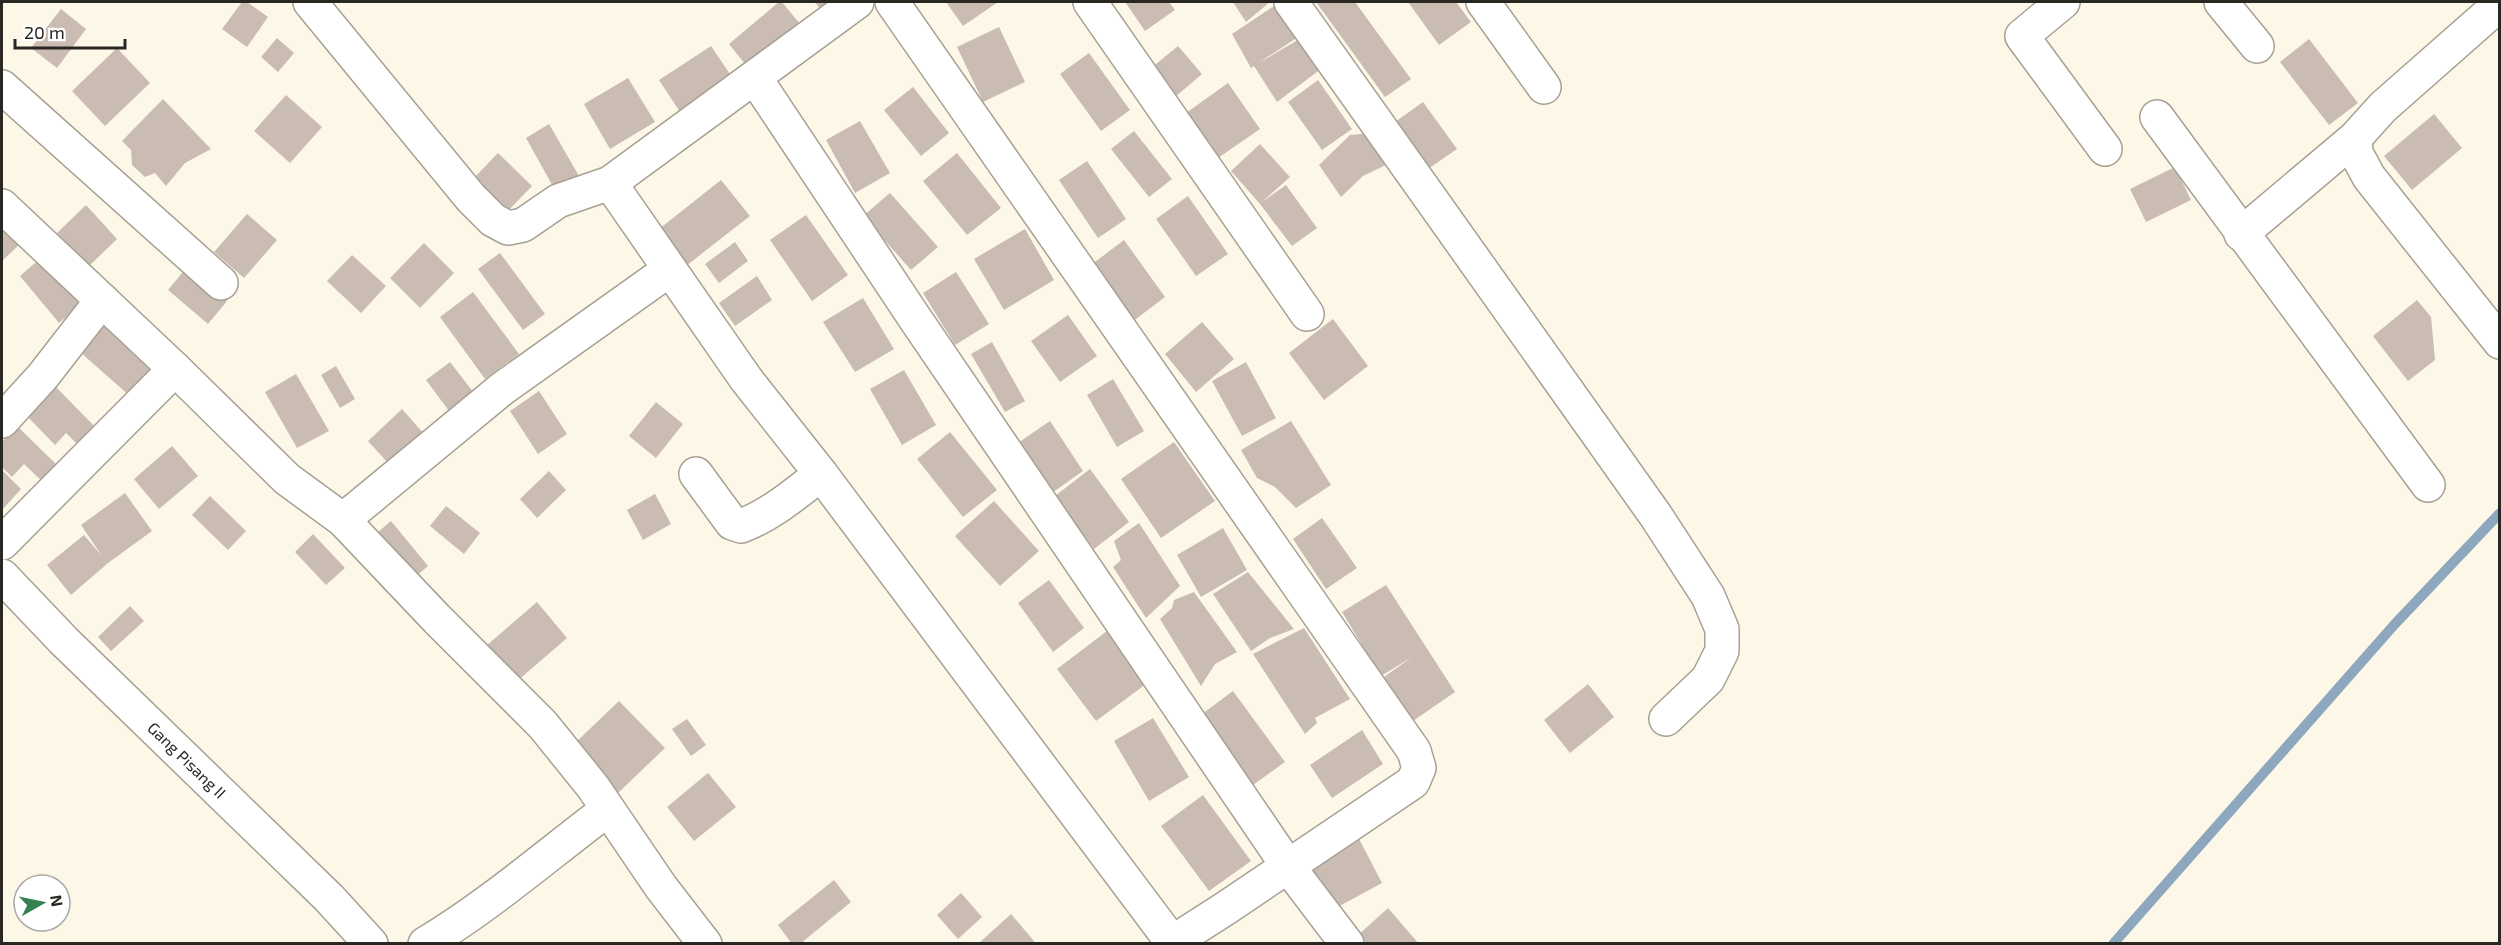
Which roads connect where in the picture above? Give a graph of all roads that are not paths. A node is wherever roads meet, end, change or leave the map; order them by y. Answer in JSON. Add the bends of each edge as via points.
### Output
{"nodes":[{"id":1,"x":310,"y":2,"type":"edge"},
{"id":2,"x":857,"y":2,"type":"edge"},
{"id":3,"x":892,"y":2,"type":"edge"},
{"id":4,"x":1090,"y":2,"type":"edge"},
{"id":5,"x":1291,"y":2,"type":"edge"},
{"id":6,"x":1483,"y":2,"type":"edge"},
{"id":7,"x":2063,"y":2,"type":"edge"},
{"id":8,"x":2221,"y":2,"type":"edge"},
{"id":9,"x":2499,"y":4,"type":"edge"},
{"id":10,"x":2257,"y":46,"type":"dead end"},
{"id":11,"x":755,"y":78,"type":"junction"},
{"id":12,"x":2,"y":87,"type":"edge"},
{"id":13,"x":1544,"y":87,"type":"dead end"},
{"id":14,"x":2157,"y":117,"type":"dead end"},
{"id":15,"x":2355,"y":138,"type":"junction"},
{"id":16,"x":2105,"y":149,"type":"dead end"},
{"id":17,"x":610,"y":183,"type":"junction"},
{"id":18,"x":2,"y":206,"type":"edge"},
{"id":19,"x":2241,"y":234,"type":"junction"},
{"id":20,"x":669,"y":270,"type":"junction"},
{"id":21,"x":221,"y":283,"type":"dead end"},
{"id":22,"x":102,"y":300,"type":"junction"},
{"id":23,"x":1307,"y":314,"type":"dead end"},
{"id":24,"x":2499,"y":342,"type":"edge"},
{"id":25,"x":175,"y":369,"type":"junction"},
{"id":26,"x":2,"y":421,"type":"edge"},
{"id":27,"x":696,"y":474,"type":"dead end"},
{"id":28,"x":820,"y":474,"type":"junction"},
{"id":29,"x":2428,"y":485,"type":"dead end"},
{"id":30,"x":343,"y":520,"type":"junction"},
{"id":31,"x":2,"y":543,"type":"edge"},
{"id":32,"x":2,"y":576,"type":"edge"},
{"id":33,"x":1666,"y":719,"type":"dead end"},
{"id":34,"x":608,"y":810,"type":"junction"},
{"id":35,"x":1287,"y":865,"type":"junction"},
{"id":36,"x":1171,"y":943,"type":"edge"},
{"id":37,"x":371,"y":944,"type":"edge"},
{"id":38,"x":425,"y":944,"type":"edge"},
{"id":39,"x":705,"y":944,"type":"edge"},
{"id":40,"x":1347,"y":944,"type":"edge"}],
"edges":[{"from":1,"to":17,"type":"street","via":[[493,220],[508,228],[523,225],[558,201]]},
{"from":2,"to":11,"type":"street"},
{"from":3,"to":35,"type":"street","via":[[1414,751],[1419,768],[1413,782]]},
{"from":4,"to":23,"type":"street"},
{"from":5,"to":33,"type":"street","via":[[1708,596],[1722,629],[1722,651],[1708,679]]},
{"from":6,"to":13,"type":"street"},
{"from":7,"to":16,"type":"street","via":[[2022,36]]},
{"from":8,"to":10,"type":"street"},
{"from":9,"to":15,"type":"street","via":[[2383,106]]},
{"from":11,"to":17,"type":"street"},
{"from":11,"to":35,"type":"street"},
{"from":12,"to":21,"type":"street"},
{"from":14,"to":19,"type":"street"},
{"from":15,"to":19,"type":"street"},
{"from":15,"to":24,"type":"street","via":[[2356,153],[2369,177]]},
{"from":17,"to":20,"type":"street"},
{"from":18,"to":22,"type":"street"},
{"from":19,"to":29,"type":"street"},
{"from":20,"to":28,"type":"street"},
{"from":20,"to":30,"type":"street","via":[[503,388]]},
{"from":22,"to":25,"type":"street"},
{"from":22,"to":26,"type":"street"},
{"from":25,"to":30,"type":"street","via":[[287,479]]},
{"from":25,"to":31,"type":"street"},
{"from":27,"to":28,"type":"street","via":[[732,523],[741,526],[783,502]]},
{"from":28,"to":36,"type":"street"},
{"from":30,"to":34,"type":"street","via":[[543,725]]},
{"from":32,"to":37,"type":"street","name":"Gang Pisang II"},
{"from":34,"to":38,"type":"street","via":[[513,884]]},
{"from":34,"to":39,"type":"street"},
{"from":35,"to":36,"type":"street"},
{"from":35,"to":40,"type":"street"}]}
